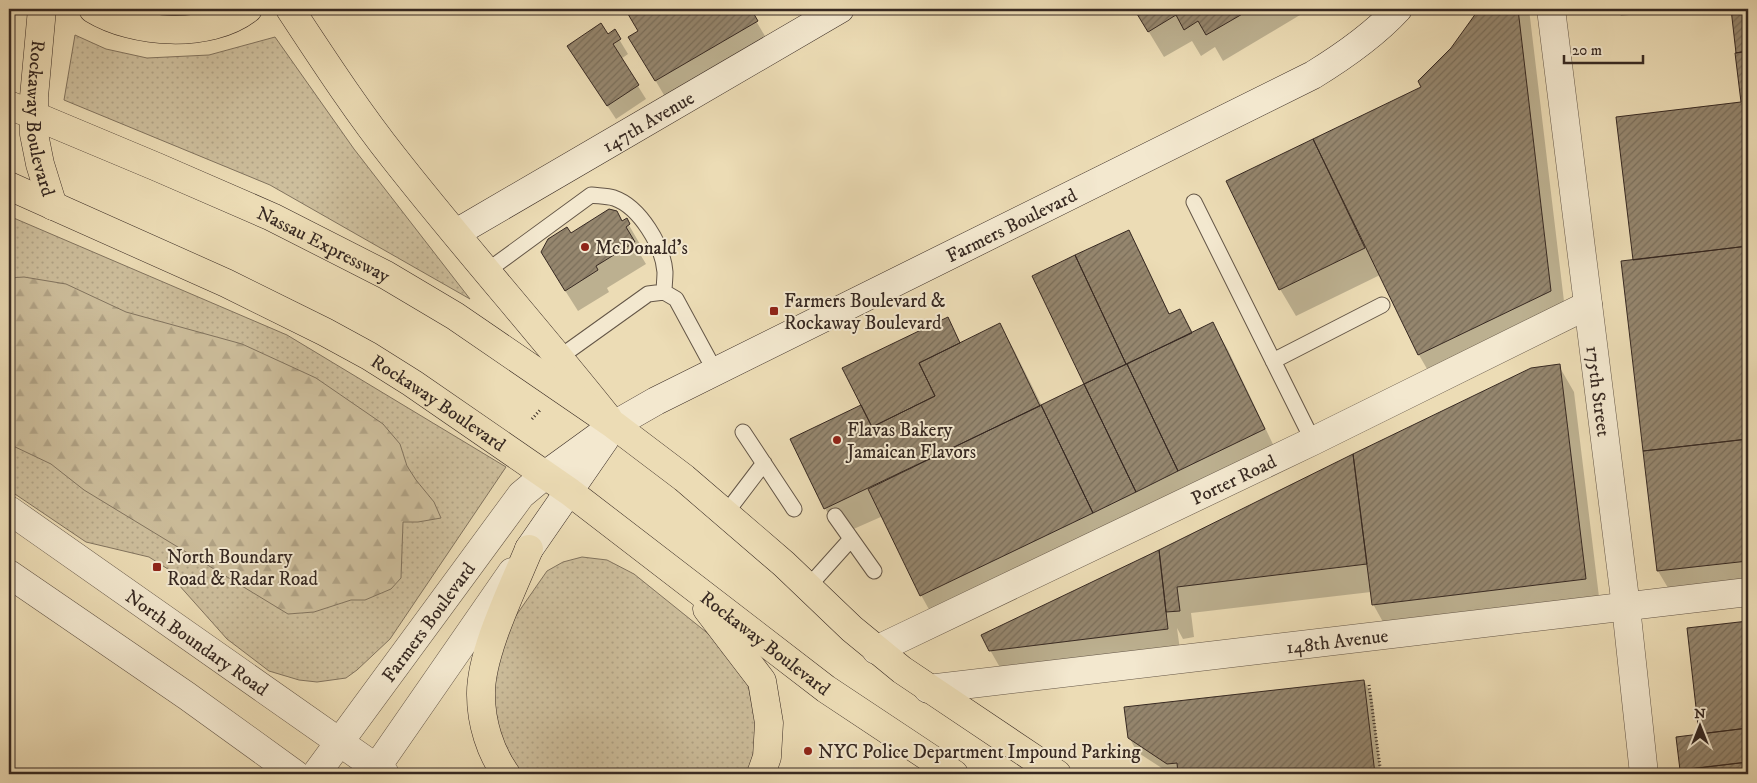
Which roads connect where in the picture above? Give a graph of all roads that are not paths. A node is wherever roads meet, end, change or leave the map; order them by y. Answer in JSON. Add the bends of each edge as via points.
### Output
{"nodes":[{"id":1,"x":42,"y":9,"type":"edge"},
{"id":2,"x":93,"y":9,"type":"edge"},
{"id":3,"x":248,"y":9,"type":"edge"},
{"id":4,"x":290,"y":9,"type":"edge"},
{"id":5,"x":840,"y":9,"type":"edge"},
{"id":6,"x":1398,"y":9,"type":"edge"},
{"id":7,"x":1551,"y":9,"type":"edge"},
{"id":8,"x":9,"y":105,"type":"edge"},
{"id":9,"x":34,"y":115,"type":"junction"},
{"id":10,"x":9,"y":186,"type":"edge"},
{"id":11,"x":1194,"y":202,"type":"dead end"},
{"id":12,"x":53,"y":206,"type":"junction"},
{"id":13,"x":456,"y":233,"type":"junction"},
{"id":14,"x":487,"y":271,"type":"junction"},
{"id":15,"x":664,"y":292,"type":"junction"},
{"id":16,"x":1382,"y":305,"type":"dead end"},
{"id":17,"x":1588,"y":305,"type":"junction"},
{"id":18,"x":560,"y":357,"type":"junction"},
{"id":19,"x":1273,"y":361,"type":"junction"},
{"id":20,"x":715,"y":371,"type":"junction"},
{"id":21,"x":614,"y":425,"type":"junction"},
{"id":22,"x":744,"y":432,"type":"dead end"},
{"id":23,"x":1313,"y":441,"type":"junction"},
{"id":24,"x":764,"y":463,"type":"junction"},
{"id":25,"x":545,"y":475,"type":"junction"},
{"id":26,"x":570,"y":492,"type":"junction"},
{"id":27,"x":794,"y":509,"type":"dead end"},
{"id":28,"x":9,"y":510,"type":"edge"},
{"id":29,"x":726,"y":513,"type":"junction"},
{"id":30,"x":835,"y":516,"type":"dead end"},
{"id":31,"x":851,"y":539,"type":"junction"},
{"id":32,"x":529,"y":549,"type":"junction"},
{"id":33,"x":874,"y":571,"type":"dead end"},
{"id":34,"x":9,"y":574,"type":"edge"},
{"id":35,"x":683,"y":578,"type":"junction"},
{"id":36,"x":808,"y":587,"type":"junction"},
{"id":37,"x":1748,"y":592,"type":"edge"},
{"id":38,"x":1626,"y":606,"type":"junction"},
{"id":39,"x":876,"y":650,"type":"junction"},
{"id":40,"x":928,"y":688,"type":"junction"},
{"id":41,"x":340,"y":742,"type":"junction"},
{"id":42,"x":378,"y":772,"type":"edge"},
{"id":43,"x":295,"y":774,"type":"edge"},
{"id":44,"x":316,"y":774,"type":"edge"},
{"id":45,"x":506,"y":774,"type":"edge"},
{"id":46,"x":762,"y":774,"type":"edge"},
{"id":47,"x":954,"y":774,"type":"edge"},
{"id":48,"x":1057,"y":774,"type":"edge"},
{"id":49,"x":1644,"y":774,"type":"edge"}],
"edges":[{"from":1,"to":9,"type":"main road","name":"Rockaway Boulevard"},
{"from":2,"to":3,"type":"main road","via":[[126,23],[180,29],[214,25]]},
{"from":4,"to":13,"type":"main road","via":[[362,116]]},
{"from":5,"to":13,"type":"street","name":"147th Avenue"},
{"from":6,"to":20,"type":"street","name":"Farmers Boulevard","via":[[1377,31],[1312,75]]},
{"from":7,"to":17,"type":"street","name":"175th Street"},
{"from":8,"to":9,"type":"main road","name":"Nassau Expressway"},
{"from":9,"to":12,"type":"main road","name":"Rockaway Boulevard","via":[[37,149]]},
{"from":9,"to":21,"type":"main road","name":"Nassau Expressway","via":[[254,209],[386,275],[455,316]]},
{"from":10,"to":12,"type":"main road"},
{"from":11,"to":19,"type":"lane"},
{"from":12,"to":25,"type":"main road","name":"Rockaway Boulevard","via":[[226,283],[369,356]]},
{"from":13,"to":14,"type":"main road"},
{"from":14,"to":15,"type":"lane","via":[[591,196],[613,198],[628,205],[657,243],[665,272]]},
{"from":14,"to":18,"type":"main road"},
{"from":15,"to":18,"type":"lane","via":[[648,294]]},
{"from":15,"to":20,"type":"lane","via":[[676,299]]},
{"from":16,"to":19,"type":"lane"},
{"from":17,"to":23,"type":"street","name":"Porter Road"},
{"from":17,"to":38,"type":"street","name":"175th Street"},
{"from":18,"to":21,"type":"main road"},
{"from":19,"to":23,"type":"lane"},
{"from":20,"to":21,"type":"street","name":"Farmers Boulevard"},
{"from":21,"to":25,"type":"street","name":"Farmers Boulevard"},
{"from":21,"to":26,"type":"street","name":"Farmers Boulevard"},
{"from":21,"to":29,"type":"main road"},
{"from":22,"to":24,"type":"lane"},
{"from":23,"to":39,"type":"street","name":"Porter Road"},
{"from":24,"to":27,"type":"lane"},
{"from":24,"to":29,"type":"lane"},
{"from":25,"to":26,"type":"main road","name":"Rockaway Boulevard"},
{"from":25,"to":41,"type":"street","name":"Farmers Boulevard","via":[[520,495]]},
{"from":26,"to":32,"type":"street","name":"Farmers Boulevard"},
{"from":26,"to":35,"type":"main road","name":"Rockaway Boulevard"},
{"from":28,"to":41,"type":"street","name":"North Boundary Road"},
{"from":29,"to":36,"type":"main road"},
{"from":30,"to":31,"type":"lane"},
{"from":31,"to":33,"type":"lane"},
{"from":31,"to":36,"type":"lane"},
{"from":32,"to":42,"type":"street","name":"Farmers Boulevard"},
{"from":32,"to":45,"type":"main road","via":[[494,637],[480,693],[486,731]]},
{"from":34,"to":43,"type":"street"},
{"from":35,"to":46,"type":"main road","via":[[762,681],[769,723]]},
{"from":35,"to":47,"type":"main road","name":"Rockaway Boulevard","via":[[826,689]]},
{"from":36,"to":39,"type":"main road"},
{"from":37,"to":38,"type":"street","name":"148th Avenue"},
{"from":38,"to":40,"type":"street","name":"148th Avenue"},
{"from":38,"to":49,"type":"street","name":"175th Street"},
{"from":39,"to":40,"type":"main road"},
{"from":40,"to":48,"type":"main road"},
{"from":41,"to":42,"type":"street","name":"North Boundary Road"},
{"from":41,"to":44,"type":"street","name":"Farmers Boulevard"}]}
